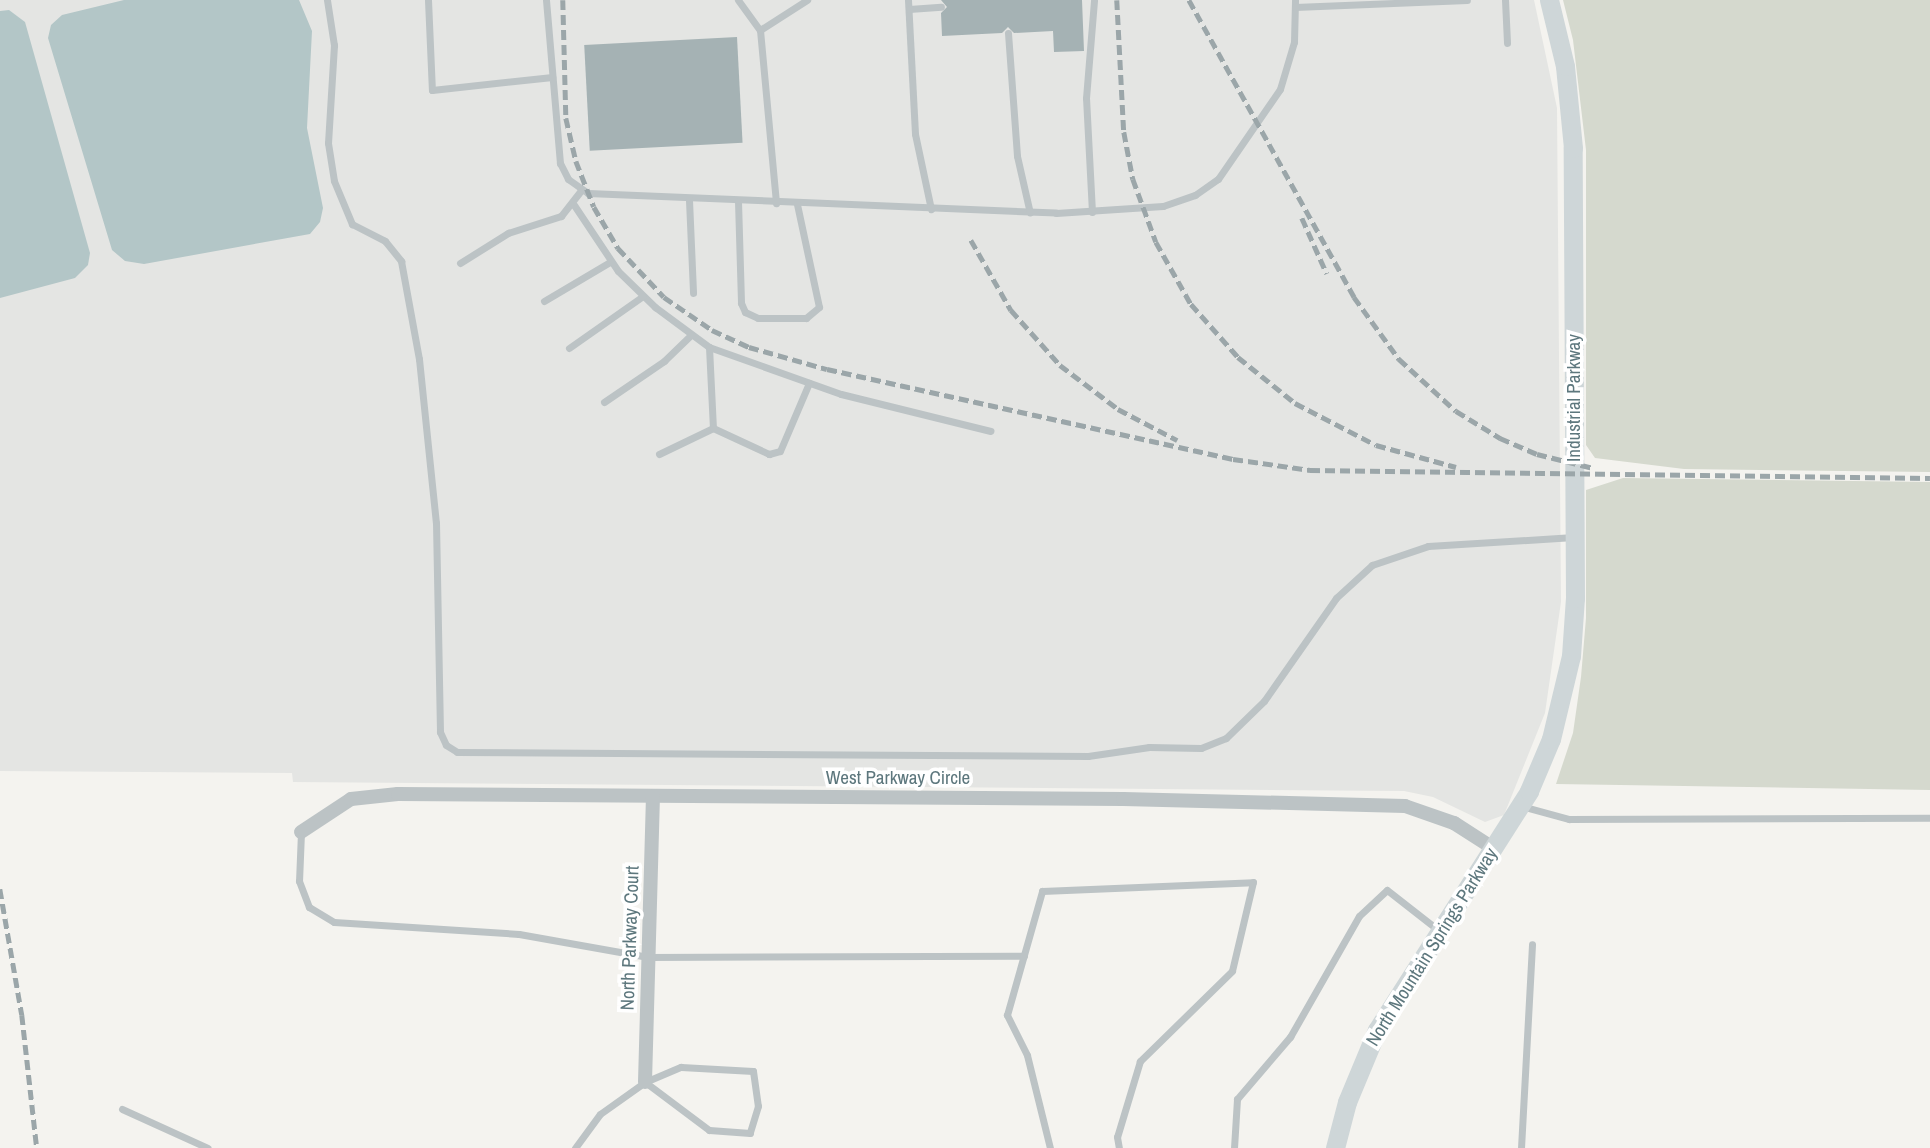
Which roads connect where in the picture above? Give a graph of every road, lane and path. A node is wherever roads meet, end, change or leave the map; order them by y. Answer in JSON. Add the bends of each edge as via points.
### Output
{"nodes":[{"id":1,"x":327,"y":0,"type":"edge"},
{"id":2,"x":428,"y":0,"type":"edge"},
{"id":3,"x":546,"y":0,"type":"edge"},
{"id":4,"x":738,"y":0,"type":"edge"},
{"id":5,"x":807,"y":0,"type":"edge"},
{"id":6,"x":1094,"y":0,"type":"edge"},
{"id":7,"x":1467,"y":0,"type":"edge"},
{"id":8,"x":1505,"y":0,"type":"edge"},
{"id":9,"x":1549,"y":0,"type":"edge"},
{"id":10,"x":909,"y":4,"type":"edge"},
{"id":11,"x":1295,"y":4,"type":"edge"},
{"id":12,"x":941,"y":8,"type":"dead end"},
{"id":13,"x":760,"y":30,"type":"junction"},
{"id":14,"x":1008,"y":33,"type":"dead end"},
{"id":15,"x":1507,"y":43,"type":"dead end"},
{"id":16,"x":552,"y":77,"type":"junction"},
{"id":17,"x":581,"y":190,"type":"junction"},
{"id":18,"x":689,"y":200,"type":"junction"},
{"id":19,"x":738,"y":201,"type":"junction"},
{"id":20,"x":776,"y":203,"type":"junction"},
{"id":21,"x":797,"y":204,"type":"junction"},
{"id":22,"x":574,"y":205,"type":"junction"},
{"id":23,"x":931,"y":209,"type":"junction"},
{"id":24,"x":1092,"y":212,"type":"junction"},
{"id":25,"x":1030,"y":213,"type":"junction"},
{"id":26,"x":610,"y":262,"type":"junction"},
{"id":27,"x":460,"y":263,"type":"dead end"},
{"id":28,"x":693,"y":293,"type":"dead end"},
{"id":29,"x":643,"y":296,"type":"junction"},
{"id":30,"x":544,"y":301,"type":"dead end"},
{"id":31,"x":691,"y":335,"type":"junction"},
{"id":32,"x":709,"y":347,"type":"junction"},
{"id":33,"x":569,"y":348,"type":"dead end"},
{"id":34,"x":810,"y":383,"type":"junction"},
{"id":35,"x":604,"y":402,"type":"dead end"},
{"id":36,"x":713,"y":428,"type":"junction"},
{"id":37,"x":990,"y":431,"type":"dead end"},
{"id":38,"x":659,"y":454,"type":"dead end"},
{"id":39,"x":1575,"y":537,"type":"junction"},
{"id":40,"x":653,"y":796,"type":"junction"},
{"id":41,"x":1525,"y":799,"type":"junction"},
{"id":42,"x":1930,"y":818,"type":"edge"},
{"id":43,"x":301,"y":832,"type":"joint"},
{"id":44,"x":1493,"y":848,"type":"junction"},
{"id":45,"x":1442,"y":933,"type":"junction"},
{"id":46,"x":1532,"y":944,"type":"dead end"},
{"id":47,"x":1024,"y":956,"type":"junction"},
{"id":48,"x":648,"y":957,"type":"junction"},
{"id":49,"x":645,"y":1082,"type":"junction"},
{"id":50,"x":122,"y":1109,"type":"dead end"},
{"id":51,"x":208,"y":1148,"type":"edge"},
{"id":52,"x":575,"y":1148,"type":"edge"},
{"id":53,"x":1050,"y":1148,"type":"edge"},
{"id":54,"x":1119,"y":1148,"type":"edge"},
{"id":55,"x":1234,"y":1148,"type":"edge"},
{"id":56,"x":1335,"y":1148,"type":"edge"},
{"id":57,"x":1521,"y":1148,"type":"edge"}],
"edges":[{"from":1,"to":39,"type":"lane","via":[[334,45],[327,132],[334,181],[352,224],[385,241],[401,261],[419,359],[436,523],[440,732],[446,745],[457,752],[1088,756],[1149,747],[1201,748],[1226,738],[1264,701],[1336,598],[1372,565],[1414,548]]},
{"from":2,"to":16,"type":"lane","via":[[432,90]]},
{"from":3,"to":16,"type":"lane"},
{"from":4,"to":13,"type":"lane"},
{"from":5,"to":13,"type":"lane"},
{"from":6,"to":24,"type":"lane","via":[[1086,98]]},
{"from":7,"to":11,"type":"lane"},
{"from":8,"to":15,"type":"lane"},
{"from":9,"to":39,"type":"street","name":"Industrial Parkway","via":[[1572,120]]},
{"from":10,"to":12,"type":"lane"},
{"from":10,"to":23,"type":"lane","via":[[915,134]]},
{"from":11,"to":24,"type":"lane","via":[[1290,58],[1277,96],[1219,179],[1174,203]]},
{"from":13,"to":20,"type":"lane"},
{"from":14,"to":25,"type":"lane","via":[[1017,156]]},
{"from":16,"to":17,"type":"lane","via":[[560,163]]},
{"from":17,"to":18,"type":"lane","via":[[603,196]]},
{"from":17,"to":22,"type":"lane"},
{"from":18,"to":19,"type":"lane"},
{"from":18,"to":28,"type":"lane"},
{"from":19,"to":20,"type":"lane"},
{"from":19,"to":21,"type":"lane","via":[[741,303],[745,312],[758,318],[806,318],[819,307]]},
{"from":20,"to":21,"type":"lane"},
{"from":21,"to":23,"type":"lane"},
{"from":22,"to":26,"type":"lane"},
{"from":22,"to":27,"type":"lane","via":[[554,219],[500,237]]},
{"from":23,"to":25,"type":"lane"},
{"from":24,"to":25,"type":"lane"},
{"from":26,"to":29,"type":"lane"},
{"from":26,"to":30,"type":"lane"},
{"from":29,"to":31,"type":"lane"},
{"from":29,"to":33,"type":"lane"},
{"from":31,"to":32,"type":"lane"},
{"from":31,"to":35,"type":"lane","via":[[664,361]]},
{"from":32,"to":34,"type":"lane"},
{"from":32,"to":36,"type":"lane"},
{"from":34,"to":36,"type":"lane","via":[[780,451],[764,452]]},
{"from":34,"to":37,"type":"lane"},
{"from":36,"to":38,"type":"lane"},
{"from":39,"to":41,"type":"street","name":"Industrial Parkway","via":[[1571,656],[1551,739]]},
{"from":40,"to":43,"type":"street","name":"West Parkway Circle","via":[[398,794],[351,799]]},
{"from":40,"to":44,"type":"street","name":"West Parkway Circle","via":[[1405,806],[1454,823]]},
{"from":40,"to":48,"type":"street","name":"North Parkway Court"},
{"from":41,"to":42,"type":"lane","via":[[1569,819]]},
{"from":41,"to":44,"type":"street","name":"North Mountain Springs Parkway"},
{"from":43,"to":48,"type":"lane","via":[[299,881],[309,907],[334,922],[519,934]]},
{"from":44,"to":45,"type":"street","name":"North Mountain Springs Parkway"},
{"from":45,"to":55,"type":"lane","via":[[1387,890],[1359,916],[1290,1037],[1237,1099]]},
{"from":45,"to":56,"type":"street","name":"North Mountain Springs Parkway","via":[[1377,1030],[1347,1102]]},
{"from":46,"to":57,"type":"lane"},
{"from":47,"to":48,"type":"lane"},
{"from":47,"to":53,"type":"lane","via":[[1007,1015],[1027,1055]]},
{"from":47,"to":54,"type":"lane","via":[[1042,891],[1253,882],[1231,971],[1140,1061],[1117,1138]]},
{"from":48,"to":49,"type":"street","name":"North Parkway Court"},
{"from":49,"to":49,"type":"lane","via":[[709,1130],[750,1133],[758,1106],[754,1071],[681,1068]]},
{"from":49,"to":52,"type":"lane","via":[[600,1114]]},
{"from":50,"to":51,"type":"lane"}]}
